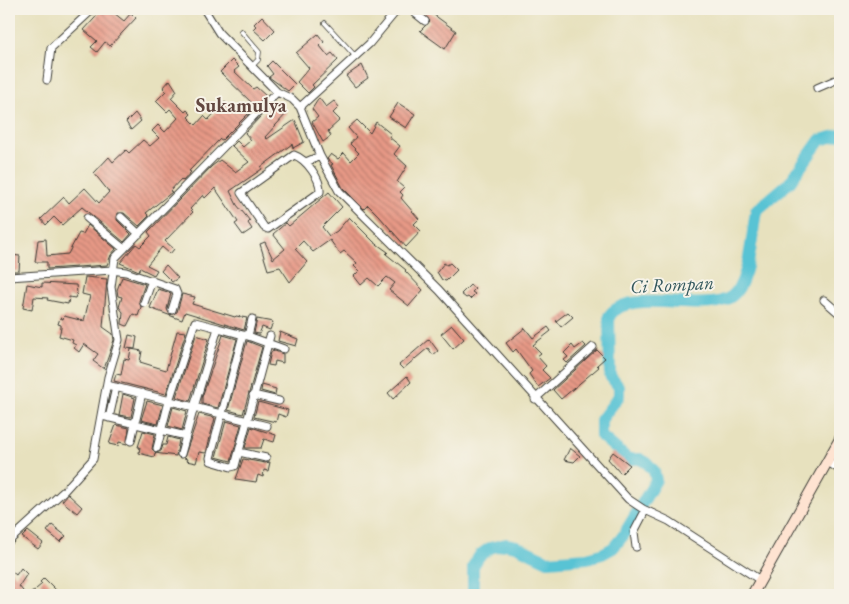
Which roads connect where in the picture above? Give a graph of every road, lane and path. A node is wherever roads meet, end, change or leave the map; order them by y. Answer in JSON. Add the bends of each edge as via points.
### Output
{"nodes":[{"id":1,"x":92,"y":9,"type":"edge"},
{"id":2,"x":204,"y":9,"type":"edge"},
{"id":3,"x":398,"y":9,"type":"edge"},
{"id":4,"x":410,"y":9,"type":"edge"},
{"id":5,"x":426,"y":20,"type":"dead end"},
{"id":6,"x":325,"y":24,"type":"dead end"},
{"id":7,"x":241,"y":31,"type":"dead end"},
{"id":8,"x":356,"y":57,"type":"junction"},
{"id":9,"x":251,"y":68,"type":"junction"},
{"id":10,"x":840,"y":78,"type":"edge"},
{"id":11,"x":47,"y":80,"type":"dead end"},
{"id":12,"x":817,"y":88,"type":"dead end"},
{"id":13,"x":277,"y":92,"type":"junction"},
{"id":14,"x":300,"y":107,"type":"junction"},
{"id":15,"x":320,"y":156,"type":"junction"},
{"id":16,"x":306,"y":162,"type":"junction"},
{"id":17,"x":122,"y":216,"type":"dead end"},
{"id":18,"x":87,"y":218,"type":"dead end"},
{"id":19,"x":139,"y":234,"type":"junction"},
{"id":20,"x":124,"y":249,"type":"junction"},
{"id":21,"x":112,"y":270,"type":"junction"},
{"id":22,"x":9,"y":277,"type":"edge"},
{"id":23,"x":152,"y":280,"type":"junction"},
{"id":24,"x":824,"y":300,"type":"dead end"},
{"id":25,"x":144,"y":303,"type":"dead end"},
{"id":26,"x":172,"y":310,"type":"dead end"},
{"id":27,"x":840,"y":314,"type":"edge"},
{"id":28,"x":252,"y":319,"type":"dead end"},
{"id":29,"x":218,"y":328,"type":"junction"},
{"id":30,"x":245,"y":336,"type":"junction"},
{"id":31,"x":270,"y":336,"type":"dead end"},
{"id":32,"x":268,"y":344,"type":"junction"},
{"id":33,"x":593,"y":347,"type":"dead end"},
{"id":34,"x":284,"y":349,"type":"dead end"},
{"id":35,"x":107,"y":385,"type":"junction"},
{"id":36,"x":116,"y":387,"type":"junction"},
{"id":37,"x":142,"y":394,"type":"junction"},
{"id":38,"x":254,"y":394,"type":"junction"},
{"id":39,"x":535,"y":399,"type":"junction"},
{"id":40,"x":169,"y":401,"type":"junction"},
{"id":41,"x":279,"y":401,"type":"dead end"},
{"id":42,"x":194,"y":407,"type":"junction"},
{"id":43,"x":221,"y":414,"type":"junction"},
{"id":44,"x":106,"y":417,"type":"junction"},
{"id":45,"x":246,"y":421,"type":"junction"},
{"id":46,"x":134,"y":425,"type":"junction"},
{"id":47,"x":267,"y":426,"type":"dead end"},
{"id":48,"x":161,"y":432,"type":"junction"},
{"id":49,"x":186,"y":436,"type":"junction"},
{"id":50,"x":840,"y":439,"type":"edge"},
{"id":51,"x":131,"y":441,"type":"dead end"},
{"id":52,"x":157,"y":448,"type":"dead end"},
{"id":53,"x":239,"y":452,"type":"junction"},
{"id":54,"x":182,"y":454,"type":"dead end"},
{"id":55,"x":266,"y":458,"type":"dead end"},
{"id":56,"x":827,"y":462,"type":"junction"},
{"id":57,"x":840,"y":470,"type":"edge"},
{"id":58,"x":641,"y":509,"type":"junction"},
{"id":59,"x":9,"y":542,"type":"edge"},
{"id":60,"x":636,"y":547,"type":"dead end"},
{"id":61,"x":760,"y":580,"type":"junction"},
{"id":62,"x":752,"y":595,"type":"edge"}],
"edges":[{"from":1,"to":11,"type":"street","via":[[50,48]]},
{"from":2,"to":9,"type":"street","via":[[219,34]]},
{"from":3,"to":8,"type":"street"},
{"from":4,"to":5,"type":"street"},
{"from":6,"to":8,"type":"lane"},
{"from":7,"to":9,"type":"lane","via":[[259,52],[258,60]]},
{"from":8,"to":14,"type":"street"},
{"from":9,"to":13,"type":"street"},
{"from":10,"to":12,"type":"street"},
{"from":13,"to":14,"type":"street"},
{"from":13,"to":19,"type":"street"},
{"from":14,"to":15,"type":"street"},
{"from":15,"to":16,"type":"street"},
{"from":15,"to":39,"type":"street","via":[[339,192],[439,290]]},
{"from":16,"to":16,"type":"street","via":[[294,155],[242,192],[266,228],[270,229],[320,192],[320,186]]},
{"from":17,"to":19,"type":"street"},
{"from":18,"to":20,"type":"street"},
{"from":19,"to":20,"type":"street"},
{"from":20,"to":21,"type":"street","via":[[115,258]]},
{"from":21,"to":22,"type":"street"},
{"from":21,"to":23,"type":"street"},
{"from":21,"to":35,"type":"street","via":[[111,287],[119,340]]},
{"from":23,"to":25,"type":"street"},
{"from":23,"to":26,"type":"street","via":[[177,291]]},
{"from":24,"to":27,"type":"street"},
{"from":28,"to":30,"type":"street"},
{"from":29,"to":30,"type":"street"},
{"from":29,"to":40,"type":"street","via":[[198,322],[194,324]]},
{"from":29,"to":42,"type":"street"},
{"from":30,"to":32,"type":"street"},
{"from":30,"to":43,"type":"street"},
{"from":31,"to":32,"type":"street"},
{"from":32,"to":34,"type":"street"},
{"from":32,"to":38,"type":"street"},
{"from":33,"to":39,"type":"street"},
{"from":35,"to":36,"type":"street"},
{"from":35,"to":44,"type":"street"},
{"from":36,"to":37,"type":"street"},
{"from":36,"to":44,"type":"street"},
{"from":37,"to":40,"type":"street"},
{"from":37,"to":46,"type":"street"},
{"from":38,"to":41,"type":"street"},
{"from":38,"to":45,"type":"street"},
{"from":39,"to":58,"type":"street"},
{"from":40,"to":42,"type":"street"},
{"from":40,"to":48,"type":"street"},
{"from":42,"to":43,"type":"street"},
{"from":42,"to":49,"type":"street"},
{"from":43,"to":45,"type":"street"},
{"from":43,"to":53,"type":"street","via":[[211,461],[233,467]]},
{"from":44,"to":46,"type":"street"},
{"from":44,"to":59,"type":"street","via":[[91,462]]},
{"from":45,"to":47,"type":"street"},
{"from":45,"to":53,"type":"street"},
{"from":46,"to":48,"type":"street"},
{"from":46,"to":51,"type":"street"},
{"from":48,"to":49,"type":"street"},
{"from":48,"to":52,"type":"street"},
{"from":49,"to":54,"type":"street"},
{"from":50,"to":56,"type":"street"},
{"from":53,"to":55,"type":"street"},
{"from":56,"to":57,"type":"street"},
{"from":56,"to":61,"type":"street"},
{"from":58,"to":60,"type":"street","via":[[634,532]]},
{"from":58,"to":61,"type":"street","via":[[669,521]]},
{"from":61,"to":62,"type":"street"}]}
